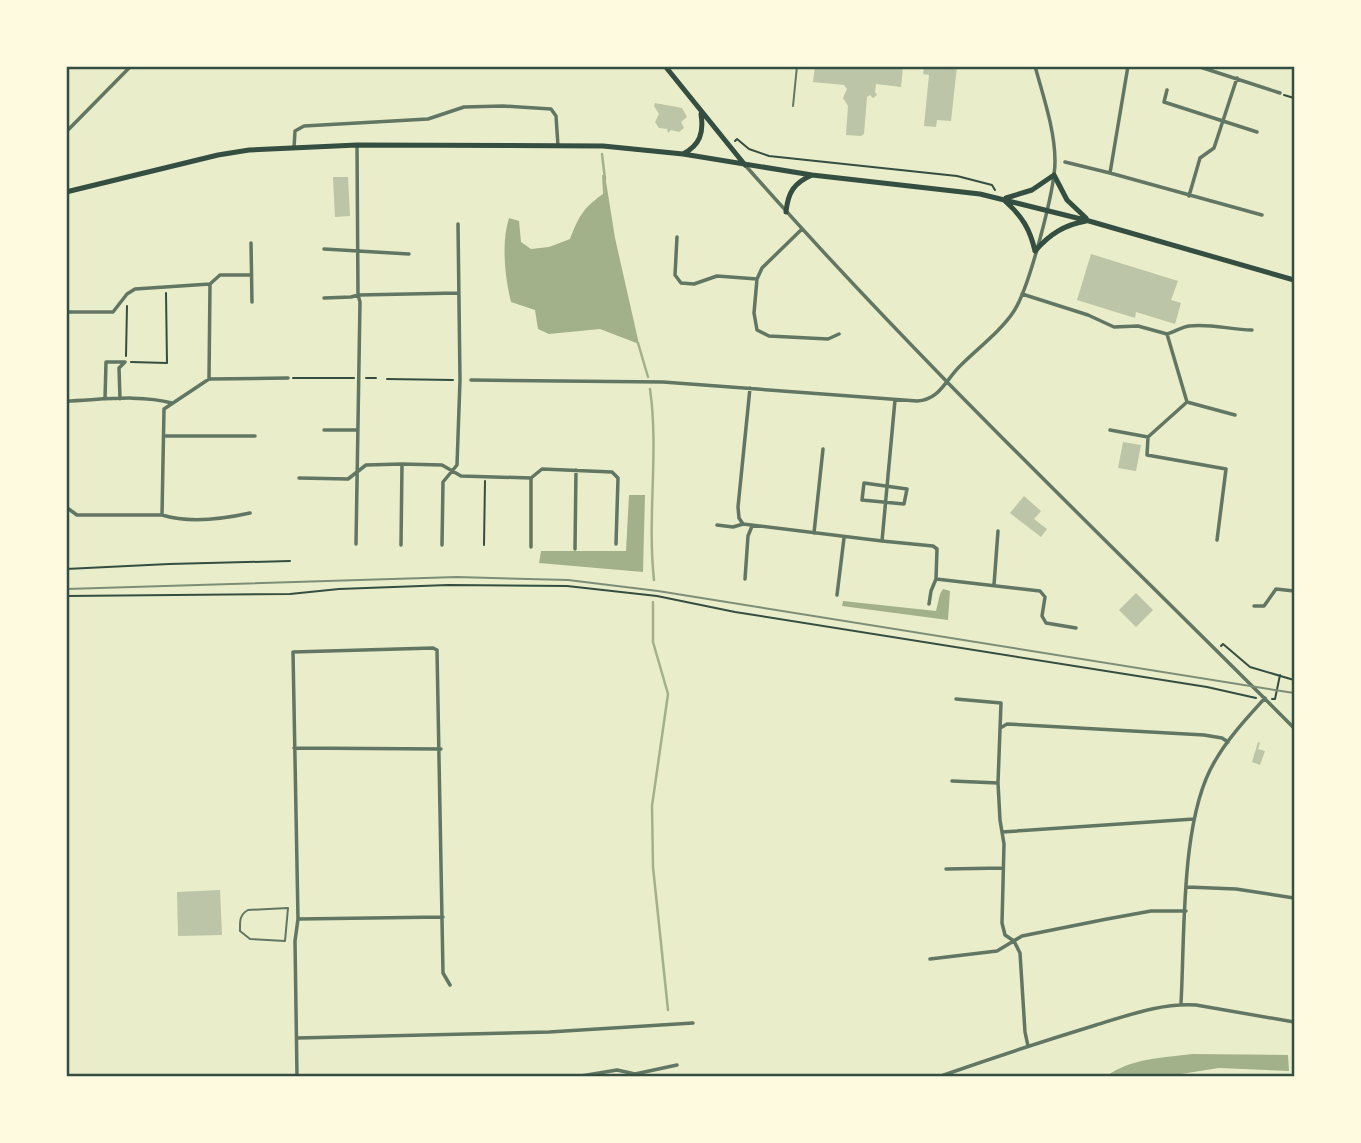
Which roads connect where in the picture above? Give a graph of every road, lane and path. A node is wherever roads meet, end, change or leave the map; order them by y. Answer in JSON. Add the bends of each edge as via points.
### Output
{"nodes":[{"id":1,"x":131,"y":66,"type":"edge"},
{"id":2,"x":664,"y":66,"type":"edge"},
{"id":3,"x":797,"y":66,"type":"edge"},
{"id":4,"x":1035,"y":66,"type":"edge"},
{"id":5,"x":1129,"y":66,"type":"edge"},
{"id":6,"x":1197,"y":66,"type":"edge"},
{"id":7,"x":1237,"y":78,"type":"junction"},
{"id":8,"x":1167,"y":90,"type":"dead end"},
{"id":9,"x":1280,"y":93,"type":"joint"},
{"id":10,"x":1294,"y":98,"type":"edge"},
{"id":11,"x":793,"y":106,"type":"dead end"},
{"id":12,"x":701,"y":114,"type":"junction"},
{"id":13,"x":1223,"y":121,"type":"junction"},
{"id":14,"x":66,"y":132,"type":"edge"},
{"id":15,"x":1257,"y":132,"type":"dead end"},
{"id":16,"x":357,"y":145,"type":"junction"},
{"id":17,"x":558,"y":146,"type":"junction"},
{"id":18,"x":729,"y":146,"type":"junction"},
{"id":19,"x":294,"y":148,"type":"junction"},
{"id":20,"x":790,"y":150,"type":"dead end"},
{"id":21,"x":682,"y":154,"type":"junction"},
{"id":22,"x":789,"y":158,"type":"junction"},
{"id":23,"x":1065,"y":162,"type":"dead end"},
{"id":24,"x":745,"y":165,"type":"junction"},
{"id":25,"x":1110,"y":173,"type":"junction"},
{"id":26,"x":812,"y":174,"type":"junction"},
{"id":27,"x":1054,"y":175,"type":"junction"},
{"id":28,"x":66,"y":192,"type":"edge"},
{"id":29,"x":1189,"y":196,"type":"junction"},
{"id":30,"x":1000,"y":198,"type":"junction"},
{"id":31,"x":1047,"y":210,"type":"junction"},
{"id":32,"x":786,"y":212,"type":"junction"},
{"id":33,"x":1262,"y":215,"type":"dead end"},
{"id":34,"x":1089,"y":220,"type":"junction"},
{"id":35,"x":458,"y":224,"type":"dead end"},
{"id":36,"x":803,"y":229,"type":"junction"},
{"id":37,"x":677,"y":237,"type":"dead end"},
{"id":38,"x":251,"y":243,"type":"dead end"},
{"id":39,"x":324,"y":249,"type":"dead end"},
{"id":40,"x":1035,"y":251,"type":"junction"},
{"id":41,"x":358,"y":253,"type":"junction"},
{"id":42,"x":409,"y":254,"type":"dead end"},
{"id":43,"x":251,"y":275,"type":"junction"},
{"id":44,"x":757,"y":279,"type":"junction"},
{"id":45,"x":1294,"y":281,"type":"edge"},
{"id":46,"x":210,"y":284,"type":"junction"},
{"id":47,"x":166,"y":286,"type":"junction"},
{"id":48,"x":458,"y":293,"type":"junction"},
{"id":49,"x":127,"y":294,"type":"junction"},
{"id":50,"x":358,"y":295,"type":"junction"},
{"id":51,"x":1022,"y":295,"type":"junction"},
{"id":52,"x":324,"y":298,"type":"dead end"},
{"id":53,"x":252,"y":302,"type":"dead end"},
{"id":54,"x":66,"y":312,"type":"edge"},
{"id":55,"x":1252,"y":330,"type":"dead end"},
{"id":56,"x":839,"y":334,"type":"dead end"},
{"id":57,"x":1167,"y":334,"type":"junction"},
{"id":58,"x":125,"y":362,"type":"junction"},
{"id":59,"x":288,"y":377,"type":"joint"},
{"id":60,"x":359,"y":378,"type":"junction"},
{"id":61,"x":376,"y":378,"type":"dead end"},
{"id":62,"x":209,"y":379,"type":"junction"},
{"id":63,"x":387,"y":379,"type":"dead end"},
{"id":64,"x":448,"y":380,"type":"dead end"},
{"id":65,"x":471,"y":380,"type":"dead end"},
{"id":66,"x":947,"y":381,"type":"junction"},
{"id":67,"x":750,"y":388,"type":"junction"},
{"id":68,"x":106,"y":399,"type":"junction"},
{"id":69,"x":120,"y":399,"type":"junction"},
{"id":70,"x":895,"y":400,"type":"junction"},
{"id":71,"x":66,"y":401,"type":"edge"},
{"id":72,"x":1186,"y":402,"type":"junction"},
{"id":73,"x":172,"y":403,"type":"junction"},
{"id":74,"x":1235,"y":415,"type":"dead end"},
{"id":75,"x":324,"y":430,"type":"dead end"},
{"id":76,"x":358,"y":430,"type":"junction"},
{"id":77,"x":1110,"y":430,"type":"dead end"},
{"id":78,"x":165,"y":436,"type":"junction"},
{"id":79,"x":255,"y":436,"type":"dead end"},
{"id":80,"x":1148,"y":437,"type":"junction"},
{"id":81,"x":823,"y":449,"type":"dead end"},
{"id":82,"x":402,"y":464,"type":"junction"},
{"id":83,"x":576,"y":470,"type":"junction"},
{"id":84,"x":453,"y":471,"type":"junction"},
{"id":85,"x":358,"y":473,"type":"junction"},
{"id":86,"x":485,"y":477,"type":"junction"},
{"id":87,"x":299,"y":478,"type":"dead end"},
{"id":88,"x":531,"y":478,"type":"junction"},
{"id":89,"x":886,"y":486,"type":"junction"},
{"id":90,"x":884,"y":501,"type":"junction"},
{"id":91,"x":66,"y":507,"type":"edge"},
{"id":92,"x":250,"y":513,"type":"dead end"},
{"id":93,"x":162,"y":515,"type":"junction"},
{"id":94,"x":743,"y":524,"type":"junction"},
{"id":95,"x":717,"y":525,"type":"dead end"},
{"id":96,"x":753,"y":526,"type":"junction"},
{"id":97,"x":998,"y":531,"type":"dead end"},
{"id":98,"x":814,"y":533,"type":"junction"},
{"id":99,"x":844,"y":537,"type":"junction"},
{"id":100,"x":1217,"y":540,"type":"dead end"},
{"id":101,"x":882,"y":541,"type":"junction"},
{"id":102,"x":356,"y":544,"type":"dead end"},
{"id":103,"x":616,"y":544,"type":"dead end"},
{"id":104,"x":401,"y":545,"type":"dead end"},
{"id":105,"x":442,"y":545,"type":"dead end"},
{"id":106,"x":484,"y":545,"type":"dead end"},
{"id":107,"x":531,"y":547,"type":"dead end"},
{"id":108,"x":575,"y":549,"type":"dead end"},
{"id":109,"x":290,"y":561,"type":"dead end"},
{"id":110,"x":66,"y":569,"type":"edge"},
{"id":111,"x":745,"y":579,"type":"dead end"},
{"id":112,"x":936,"y":579,"type":"junction"},
{"id":113,"x":993,"y":585,"type":"junction"},
{"id":114,"x":1294,"y":591,"type":"edge"},
{"id":115,"x":837,"y":595,"type":"dead end"},
{"id":116,"x":66,"y":596,"type":"edge"},
{"id":117,"x":929,"y":604,"type":"dead end"},
{"id":118,"x":1254,"y":606,"type":"dead end"},
{"id":119,"x":1076,"y":628,"type":"dead end"},
{"id":120,"x":1216,"y":651,"type":"junction"},
{"id":121,"x":1280,"y":675,"type":"junction"},
{"id":122,"x":1294,"y":680,"type":"edge"},
{"id":123,"x":1265,"y":698,"type":"junction"},
{"id":124,"x":956,"y":699,"type":"dead end"},
{"id":125,"x":1275,"y":699,"type":"dead end"},
{"id":126,"x":1002,"y":727,"type":"junction"},
{"id":127,"x":1294,"y":728,"type":"edge"},
{"id":128,"x":1228,"y":742,"type":"junction"},
{"id":129,"x":294,"y":748,"type":"junction"},
{"id":130,"x":440,"y":749,"type":"junction"},
{"id":131,"x":952,"y":781,"type":"dead end"},
{"id":132,"x":998,"y":783,"type":"junction"},
{"id":133,"x":1194,"y":819,"type":"junction"},
{"id":134,"x":1002,"y":832,"type":"junction"},
{"id":135,"x":1004,"y":868,"type":"junction"},
{"id":136,"x":946,"y":869,"type":"dead end"},
{"id":137,"x":1187,"y":887,"type":"junction"},
{"id":138,"x":1294,"y":898,"type":"edge"},
{"id":139,"x":264,"y":909,"type":"joint"},
{"id":140,"x":1186,"y":911,"type":"junction"},
{"id":141,"x":443,"y":917,"type":"junction"},
{"id":142,"x":298,"y":919,"type":"junction"},
{"id":143,"x":1014,"y":941,"type":"junction"},
{"id":144,"x":930,"y":959,"type":"dead end"},
{"id":145,"x":450,"y":985,"type":"dead end"},
{"id":146,"x":1181,"y":1004,"type":"junction"},
{"id":147,"x":1294,"y":1022,"type":"edge"},
{"id":148,"x":694,"y":1023,"type":"dead end"},
{"id":149,"x":297,"y":1038,"type":"junction"},
{"id":150,"x":1028,"y":1046,"type":"junction"},
{"id":151,"x":677,"y":1065,"type":"dead end"},
{"id":152,"x":628,"y":1075,"type":"edge"},
{"id":153,"x":297,"y":1076,"type":"edge"},
{"id":154,"x":584,"y":1076,"type":"edge"},
{"id":155,"x":941,"y":1076,"type":"edge"}],
"edges":[{"from":1,"to":14,"type":"street"},
{"from":2,"to":12,"type":"main road"},
{"from":3,"to":11,"type":"lane"},
{"from":4,"to":27,"type":"street","via":[[1054,143]]},
{"from":5,"to":25,"type":"street"},
{"from":6,"to":7,"type":"street"},
{"from":7,"to":9,"type":"street"},
{"from":7,"to":13,"type":"street"},
{"from":8,"to":13,"type":"street","via":[[1164,102]]},
{"from":9,"to":10,"type":"path"},
{"from":12,"to":18,"type":"main road"},
{"from":12,"to":21,"type":"main road","via":[[701,135],[692,149]]},
{"from":13,"to":15,"type":"street"},
{"from":13,"to":29,"type":"street","via":[[1214,148],[1200,158]]},
{"from":16,"to":17,"type":"main road"},
{"from":16,"to":19,"type":"main road"},
{"from":16,"to":41,"type":"street"},
{"from":17,"to":19,"type":"street","via":[[556,116],[551,109],[503,106],[464,107],[428,119],[304,127],[295,131]]},
{"from":17,"to":21,"type":"main road"},
{"from":18,"to":22,"type":"path","via":[[737,139],[758,153]]},
{"from":18,"to":24,"type":"main road"},
{"from":19,"to":28,"type":"main road","via":[[218,155]]},
{"from":20,"to":22,"type":"path"},
{"from":21,"to":24,"type":"main road"},
{"from":22,"to":30,"type":"path","via":[[957,176],[992,185]]},
{"from":23,"to":25,"type":"street"},
{"from":24,"to":26,"type":"main road"},
{"from":24,"to":32,"type":"street"},
{"from":25,"to":29,"type":"street"},
{"from":26,"to":30,"type":"main road"},
{"from":26,"to":32,"type":"main road","via":[[791,190]]},
{"from":27,"to":30,"type":"main road","via":[[1032,190]]},
{"from":27,"to":31,"type":"street"},
{"from":27,"to":34,"type":"main road","via":[[1067,200]]},
{"from":29,"to":33,"type":"street"},
{"from":30,"to":31,"type":"main road"},
{"from":30,"to":40,"type":"main road","via":[[1024,219]]},
{"from":31,"to":34,"type":"main road"},
{"from":31,"to":40,"type":"street"},
{"from":32,"to":36,"type":"street"},
{"from":34,"to":40,"type":"main road","via":[[1056,231]]},
{"from":34,"to":45,"type":"main road"},
{"from":35,"to":48,"type":"street"},
{"from":36,"to":44,"type":"street","via":[[762,268]]},
{"from":36,"to":66,"type":"street"},
{"from":37,"to":44,"type":"street","via":[[675,275],[681,283],[717,276]]},
{"from":38,"to":43,"type":"street"},
{"from":39,"to":41,"type":"street"},
{"from":40,"to":51,"type":"street"},
{"from":41,"to":42,"type":"street"},
{"from":41,"to":50,"type":"street"},
{"from":43,"to":46,"type":"street","via":[[220,275]]},
{"from":43,"to":53,"type":"street"},
{"from":44,"to":56,"type":"street","via":[[755,323],[762,334],[828,339]]},
{"from":46,"to":47,"type":"street"},
{"from":46,"to":62,"type":"street"},
{"from":47,"to":49,"type":"street"},
{"from":47,"to":58,"type":"path","via":[[167,363]]},
{"from":48,"to":50,"type":"street"},
{"from":48,"to":84,"type":"street","via":[[460,392]]},
{"from":49,"to":54,"type":"street","via":[[113,312]]},
{"from":49,"to":58,"type":"path"},
{"from":50,"to":52,"type":"street"},
{"from":50,"to":60,"type":"street"},
{"from":51,"to":57,"type":"street","via":[[1114,327],[1138,326]]},
{"from":51,"to":66,"type":"street","via":[[1014,312]]},
{"from":55,"to":57,"type":"street","via":[[1205,325]]},
{"from":57,"to":72,"type":"street"},
{"from":58,"to":68,"type":"street","via":[[106,362]]},
{"from":58,"to":69,"type":"street","via":[[120,368]]},
{"from":59,"to":60,"type":"path"},
{"from":59,"to":62,"type":"street"},
{"from":60,"to":61,"type":"path"},
{"from":60,"to":76,"type":"street"},
{"from":62,"to":73,"type":"street"},
{"from":63,"to":64,"type":"path"},
{"from":65,"to":67,"type":"street","via":[[663,382]]},
{"from":66,"to":70,"type":"street","via":[[925,401]]},
{"from":66,"to":120,"type":"street"},
{"from":67,"to":70,"type":"street"},
{"from":67,"to":94,"type":"street","via":[[738,507]]},
{"from":68,"to":69,"type":"street"},
{"from":68,"to":71,"type":"street"},
{"from":69,"to":73,"type":"street"},
{"from":70,"to":89,"type":"street"},
{"from":72,"to":74,"type":"street"},
{"from":72,"to":80,"type":"street"},
{"from":73,"to":78,"type":"street","via":[[164,409]]},
{"from":75,"to":76,"type":"street"},
{"from":76,"to":85,"type":"street"},
{"from":77,"to":80,"type":"street"},
{"from":78,"to":79,"type":"street"},
{"from":78,"to":93,"type":"street"},
{"from":80,"to":100,"type":"street","via":[[1147,455],[1226,469]]},
{"from":81,"to":98,"type":"street"},
{"from":82,"to":84,"type":"street","via":[[442,465]]},
{"from":82,"to":85,"type":"street","via":[[366,465]]},
{"from":82,"to":104,"type":"street"},
{"from":83,"to":88,"type":"street","via":[[542,469]]},
{"from":83,"to":103,"type":"street","via":[[612,472],[618,478]]},
{"from":83,"to":108,"type":"street"},
{"from":84,"to":86,"type":"street"},
{"from":84,"to":105,"type":"street","via":[[443,482]]},
{"from":85,"to":87,"type":"street","via":[[348,480]]},
{"from":85,"to":102,"type":"street"},
{"from":86,"to":88,"type":"street"},
{"from":86,"to":106,"type":"path"},
{"from":88,"to":107,"type":"street"},
{"from":89,"to":90,"type":"street"},
{"from":89,"to":90,"type":"street","via":[[906,489],[904,503]]},
{"from":89,"to":90,"type":"street","via":[[864,483],[862,500]]},
{"from":90,"to":101,"type":"street"},
{"from":91,"to":93,"type":"street","via":[[77,515]]},
{"from":92,"to":93,"type":"street","via":[[174,519]]},
{"from":94,"to":95,"type":"street"},
{"from":94,"to":96,"type":"street"},
{"from":96,"to":98,"type":"street"},
{"from":96,"to":111,"type":"street"},
{"from":97,"to":113,"type":"street"},
{"from":98,"to":99,"type":"street"},
{"from":99,"to":101,"type":"street"},
{"from":99,"to":115,"type":"street"},
{"from":101,"to":112,"type":"street","via":[[933,546],[937,549]]},
{"from":109,"to":110,"type":"path"},
{"from":112,"to":113,"type":"street"},
{"from":112,"to":117,"type":"street"},
{"from":113,"to":119,"type":"street","via":[[1040,591],[1045,597],[1042,616],[1046,623]]},
{"from":114,"to":118,"type":"street","via":[[1276,589],[1264,606]]},
{"from":116,"to":123,"type":"path","via":[[567,586],[657,596]]},
{"from":120,"to":121,"type":"path","via":[[1223,644],[1250,667]]},
{"from":120,"to":123,"type":"street"},
{"from":121,"to":122,"type":"path"},
{"from":121,"to":125,"type":"path"},
{"from":123,"to":127,"type":"street"},
{"from":123,"to":128,"type":"street"},
{"from":124,"to":126,"type":"street","via":[[1001,703]]},
{"from":126,"to":128,"type":"street","via":[[1204,735]]},
{"from":126,"to":132,"type":"street"},
{"from":128,"to":133,"type":"street","via":[[1201,791]]},
{"from":129,"to":130,"type":"street"},
{"from":129,"to":130,"type":"street","via":[[293,652],[433,648],[437,650]]},
{"from":129,"to":142,"type":"street"},
{"from":130,"to":141,"type":"street"},
{"from":131,"to":132,"type":"street"},
{"from":132,"to":134,"type":"street"},
{"from":133,"to":134,"type":"street"},
{"from":133,"to":137,"type":"street"},
{"from":134,"to":135,"type":"street"},
{"from":135,"to":136,"type":"street"},
{"from":135,"to":143,"type":"street","via":[[1002,923],[1005,934]]},
{"from":137,"to":138,"type":"street"},
{"from":137,"to":140,"type":"street"},
{"from":139,"to":139,"type":"lane","via":[[243,913],[240,932],[250,939],[285,941],[288,908]]},
{"from":140,"to":143,"type":"street","via":[[1151,911]]},
{"from":140,"to":146,"type":"street"},
{"from":141,"to":142,"type":"street"},
{"from":141,"to":145,"type":"street","via":[[443,974]]},
{"from":142,"to":149,"type":"street"},
{"from":143,"to":144,"type":"street","via":[[997,951]]},
{"from":143,"to":150,"type":"street","via":[[1020,953]]},
{"from":146,"to":147,"type":"street"},
{"from":146,"to":150,"type":"street","via":[[1153,1008]]},
{"from":148,"to":149,"type":"street","via":[[549,1032]]},
{"from":149,"to":153,"type":"street"},
{"from":150,"to":155,"type":"street"},
{"from":151,"to":152,"type":"street"},
{"from":152,"to":154,"type":"street","via":[[613,1070]]}]}
